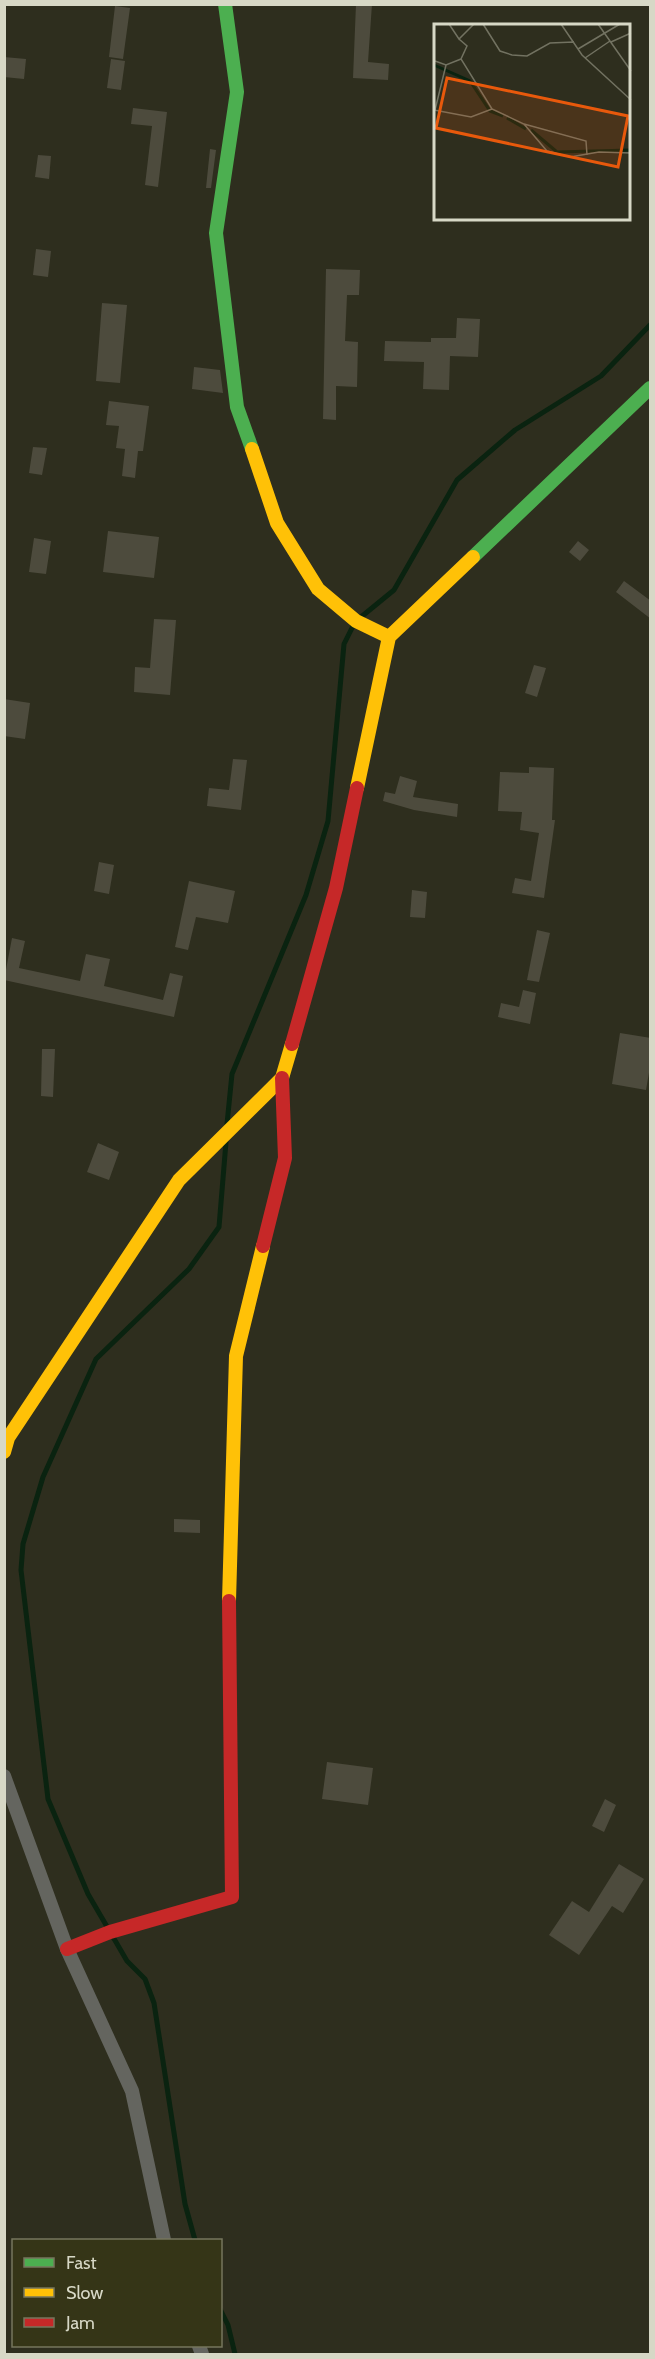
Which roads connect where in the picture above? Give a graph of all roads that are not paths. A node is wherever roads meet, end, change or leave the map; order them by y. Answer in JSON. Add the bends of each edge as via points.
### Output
{"nodes":[{"id":1,"x":225,"y":4,"type":"edge"},
{"id":2,"x":651,"y":388,"type":"edge"},
{"id":3,"x":389,"y":637,"type":"junction"},
{"id":4,"x":282,"y":1077,"type":"junction"},
{"id":5,"x":4,"y":1452,"type":"edge"},
{"id":6,"x":4,"y":1776,"type":"edge"},
{"id":7,"x":67,"y":1949,"type":"junction"},
{"id":8,"x":164,"y":2239,"type":"edge"}],
"edges":[{"from":1,"to":3,"type":"street","via":[[237,92],[216,233],[237,407],[277,523],[318,589],[356,621]]},
{"from":2,"to":3,"type":"street"},
{"from":3,"to":4,"type":"street","via":[[336,888]]},
{"from":4,"to":5,"type":"street","via":[[179,1180],[8,1438]]},
{"from":4,"to":7,"type":"street","via":[[285,1158],[236,1356],[228,1622],[232,1897],[110,1932]]},
{"from":6,"to":7,"type":"street"},
{"from":7,"to":8,"type":"street","via":[[132,2091]]}]}
